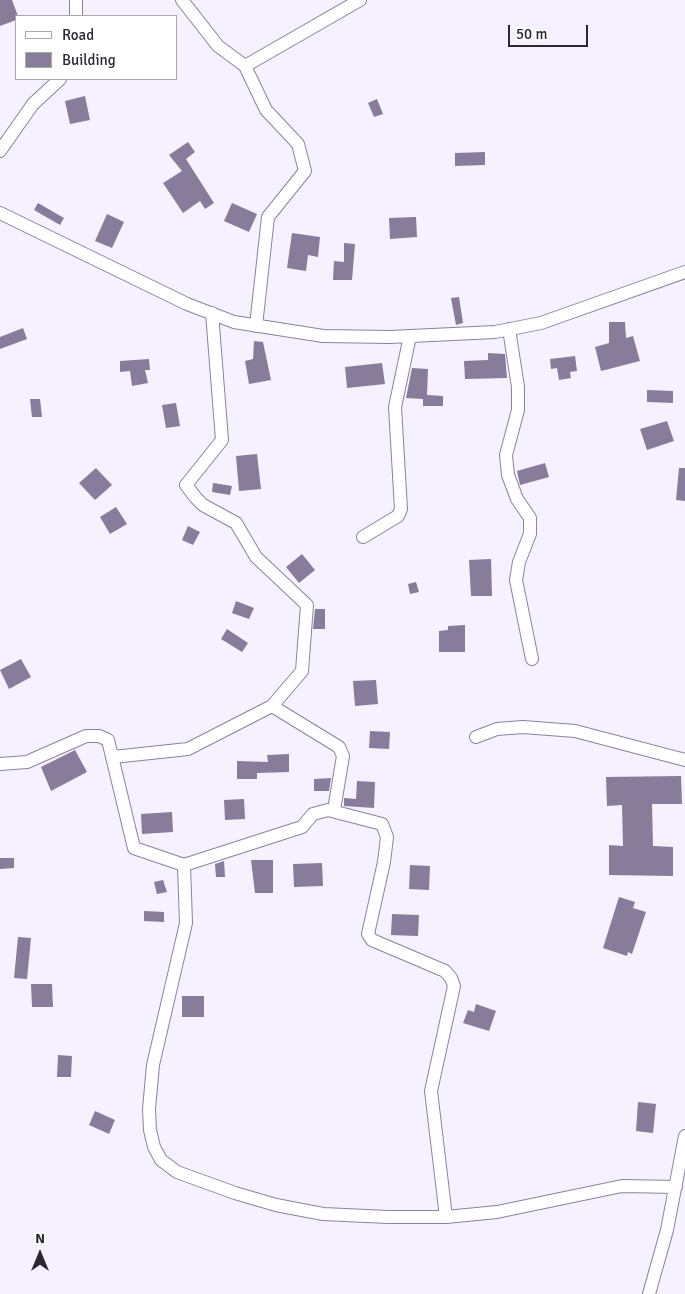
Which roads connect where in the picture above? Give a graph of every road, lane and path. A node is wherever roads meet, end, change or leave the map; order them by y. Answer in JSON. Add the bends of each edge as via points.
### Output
{"nodes":[{"id":1,"x":76,"y":0,"type":"edge"},
{"id":2,"x":182,"y":0,"type":"edge"},
{"id":3,"x":360,"y":0,"type":"edge"},
{"id":4,"x":76,"y":15,"type":"edge"},
{"id":5,"x":245,"y":66,"type":"junction"},
{"id":6,"x":59,"y":80,"type":"edge"},
{"id":7,"x":0,"y":151,"type":"edge"},
{"id":8,"x":0,"y":213,"type":"edge"},
{"id":9,"x":685,"y":272,"type":"edge"},
{"id":10,"x":212,"y":314,"type":"junction"},
{"id":11,"x":256,"y":326,"type":"junction"},
{"id":12,"x":509,"y":330,"type":"junction"},
{"id":13,"x":410,"y":336,"type":"junction"},
{"id":14,"x":363,"y":537,"type":"dead end"},
{"id":15,"x":532,"y":659,"type":"dead end"},
{"id":16,"x":272,"y":706,"type":"junction"},
{"id":17,"x":476,"y":737,"type":"dead end"},
{"id":18,"x":113,"y":757,"type":"junction"},
{"id":19,"x":685,"y":760,"type":"edge"},
{"id":20,"x":0,"y":764,"type":"edge"},
{"id":21,"x":334,"y":810,"type":"junction"},
{"id":22,"x":184,"y":865,"type":"junction"},
{"id":23,"x":685,"y":1136,"type":"edge"},
{"id":24,"x":676,"y":1187,"type":"junction"},
{"id":25,"x":446,"y":1217,"type":"junction"},
{"id":26,"x":649,"y":1294,"type":"edge"}],
"edges":[{"from":1,"to":4,"type":"street"},
{"from":2,"to":5,"type":"street","via":[[218,46]]},
{"from":3,"to":5,"type":"street"},
{"from":5,"to":11,"type":"street","via":[[266,110],[298,144],[305,171],[268,218]]},
{"from":6,"to":7,"type":"street","via":[[33,104]]},
{"from":8,"to":10,"type":"street"},
{"from":9,"to":12,"type":"street","via":[[542,323]]},
{"from":10,"to":11,"type":"street"},
{"from":10,"to":16,"type":"street","via":[[222,440],[186,485],[203,505],[236,522],[256,557],[307,605],[302,671]]},
{"from":11,"to":13,"type":"street","via":[[323,336]]},
{"from":12,"to":13,"type":"street"},
{"from":12,"to":15,"type":"street","via":[[518,387],[518,410],[506,456],[508,475],[530,518],[530,534],[516,580]]},
{"from":13,"to":14,"type":"street","via":[[395,407],[401,509],[398,516]]},
{"from":16,"to":18,"type":"street","via":[[188,749]]},
{"from":16,"to":21,"type":"street","via":[[340,747],[343,756]]},
{"from":17,"to":19,"type":"street","via":[[497,729],[523,727],[575,731]]},
{"from":18,"to":20,"type":"street","via":[[108,740],[86,736],[27,762]]},
{"from":18,"to":22,"type":"street","via":[[134,848]]},
{"from":21,"to":22,"type":"street","via":[[313,814],[302,827]]},
{"from":21,"to":25,"type":"street","via":[[382,824],[387,837],[369,924],[368,934],[372,940],[445,971],[454,986],[431,1091]]},
{"from":22,"to":25,"type":"street","via":[[186,923],[154,1065],[149,1109],[150,1130],[161,1160],[177,1172],[235,1193],[313,1212]]},
{"from":23,"to":24,"type":"street"},
{"from":24,"to":25,"type":"street","via":[[604,1188],[567,1199],[497,1212]]},
{"from":24,"to":26,"type":"street"}]}
